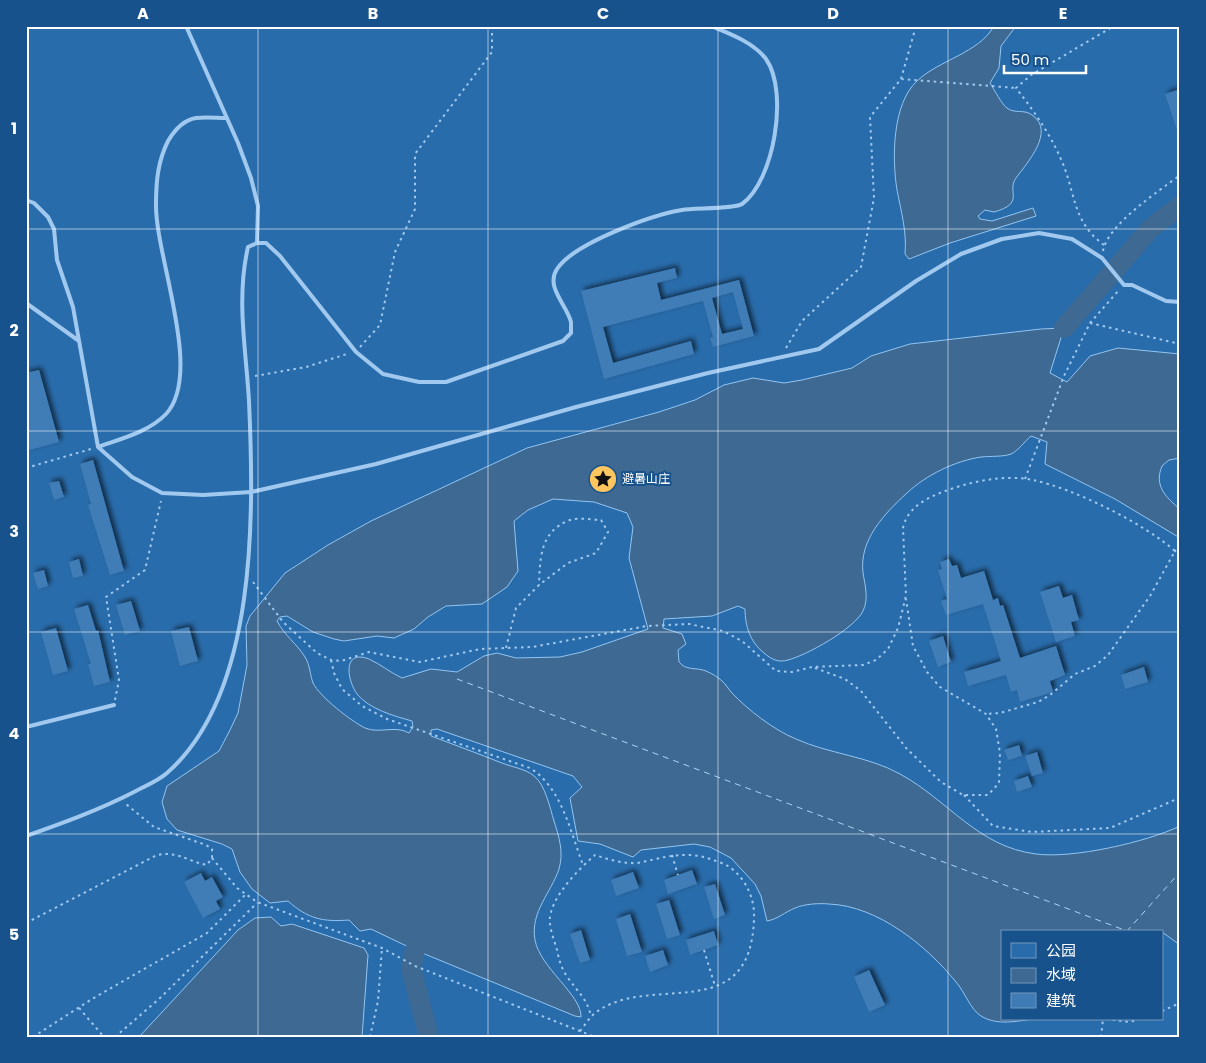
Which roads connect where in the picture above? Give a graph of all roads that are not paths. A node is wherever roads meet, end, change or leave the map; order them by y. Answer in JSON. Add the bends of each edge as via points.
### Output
{"nodes":[{"id":1,"x":186,"y":26,"type":"edge"},
{"id":2,"x":711,"y":26,"type":"edge"},
{"id":3,"x":226,"y":118,"type":"junction"},
{"id":4,"x":26,"y":200,"type":"edge"},
{"id":5,"x":257,"y":243,"type":"junction"},
{"id":6,"x":1180,"y":302,"type":"edge"},
{"id":7,"x":26,"y":303,"type":"edge"},
{"id":8,"x":79,"y":341,"type":"junction"},
{"id":9,"x":98,"y":447,"type":"junction"},
{"id":10,"x":251,"y":492,"type":"junction"},
{"id":11,"x":114,"y":705,"type":"road end"},
{"id":12,"x":26,"y":727,"type":"edge"},
{"id":13,"x":26,"y":836,"type":"edge"}],
"edges":[{"from":1,"to":3,"type":"lane"},
{"from":2,"to":5,"type":"lane","via":[[752,46],[766,60],[774,80],[777,104],[771,158],[755,192],[740,206],[681,210],[623,228],[571,255],[553,278],[556,292],[571,322],[570,333],[563,341],[446,382],[419,382],[384,374],[356,352],[280,256],[266,243]]},
{"from":3,"to":5,"type":"lane","via":[[251,178],[258,206]]},
{"from":3,"to":9,"type":"lane","via":[[194,118],[175,129],[160,159],[156,204],[180,348],[180,378],[174,402],[166,415],[143,430]]},
{"from":4,"to":8,"type":"lane","via":[[34,203],[48,217],[54,230],[58,260],[73,307]]},
{"from":5,"to":10,"type":"lane","via":[[248,248],[242,269],[241,310],[248,377]]},
{"from":6,"to":10,"type":"lane","via":[[1166,301],[1132,285],[1124,285],[1102,258],[1072,239],[1039,233],[1002,239],[961,254],[916,281],[819,349],[576,407],[376,464]]},
{"from":7,"to":8,"type":"lane"},
{"from":8,"to":9,"type":"lane"},
{"from":9,"to":10,"type":"lane","via":[[132,477],[162,494]]},
{"from":10,"to":13,"type":"lane","via":[[240,631],[209,720],[191,750],[165,774],[120,799]]},
{"from":11,"to":12,"type":"lane"}]}
